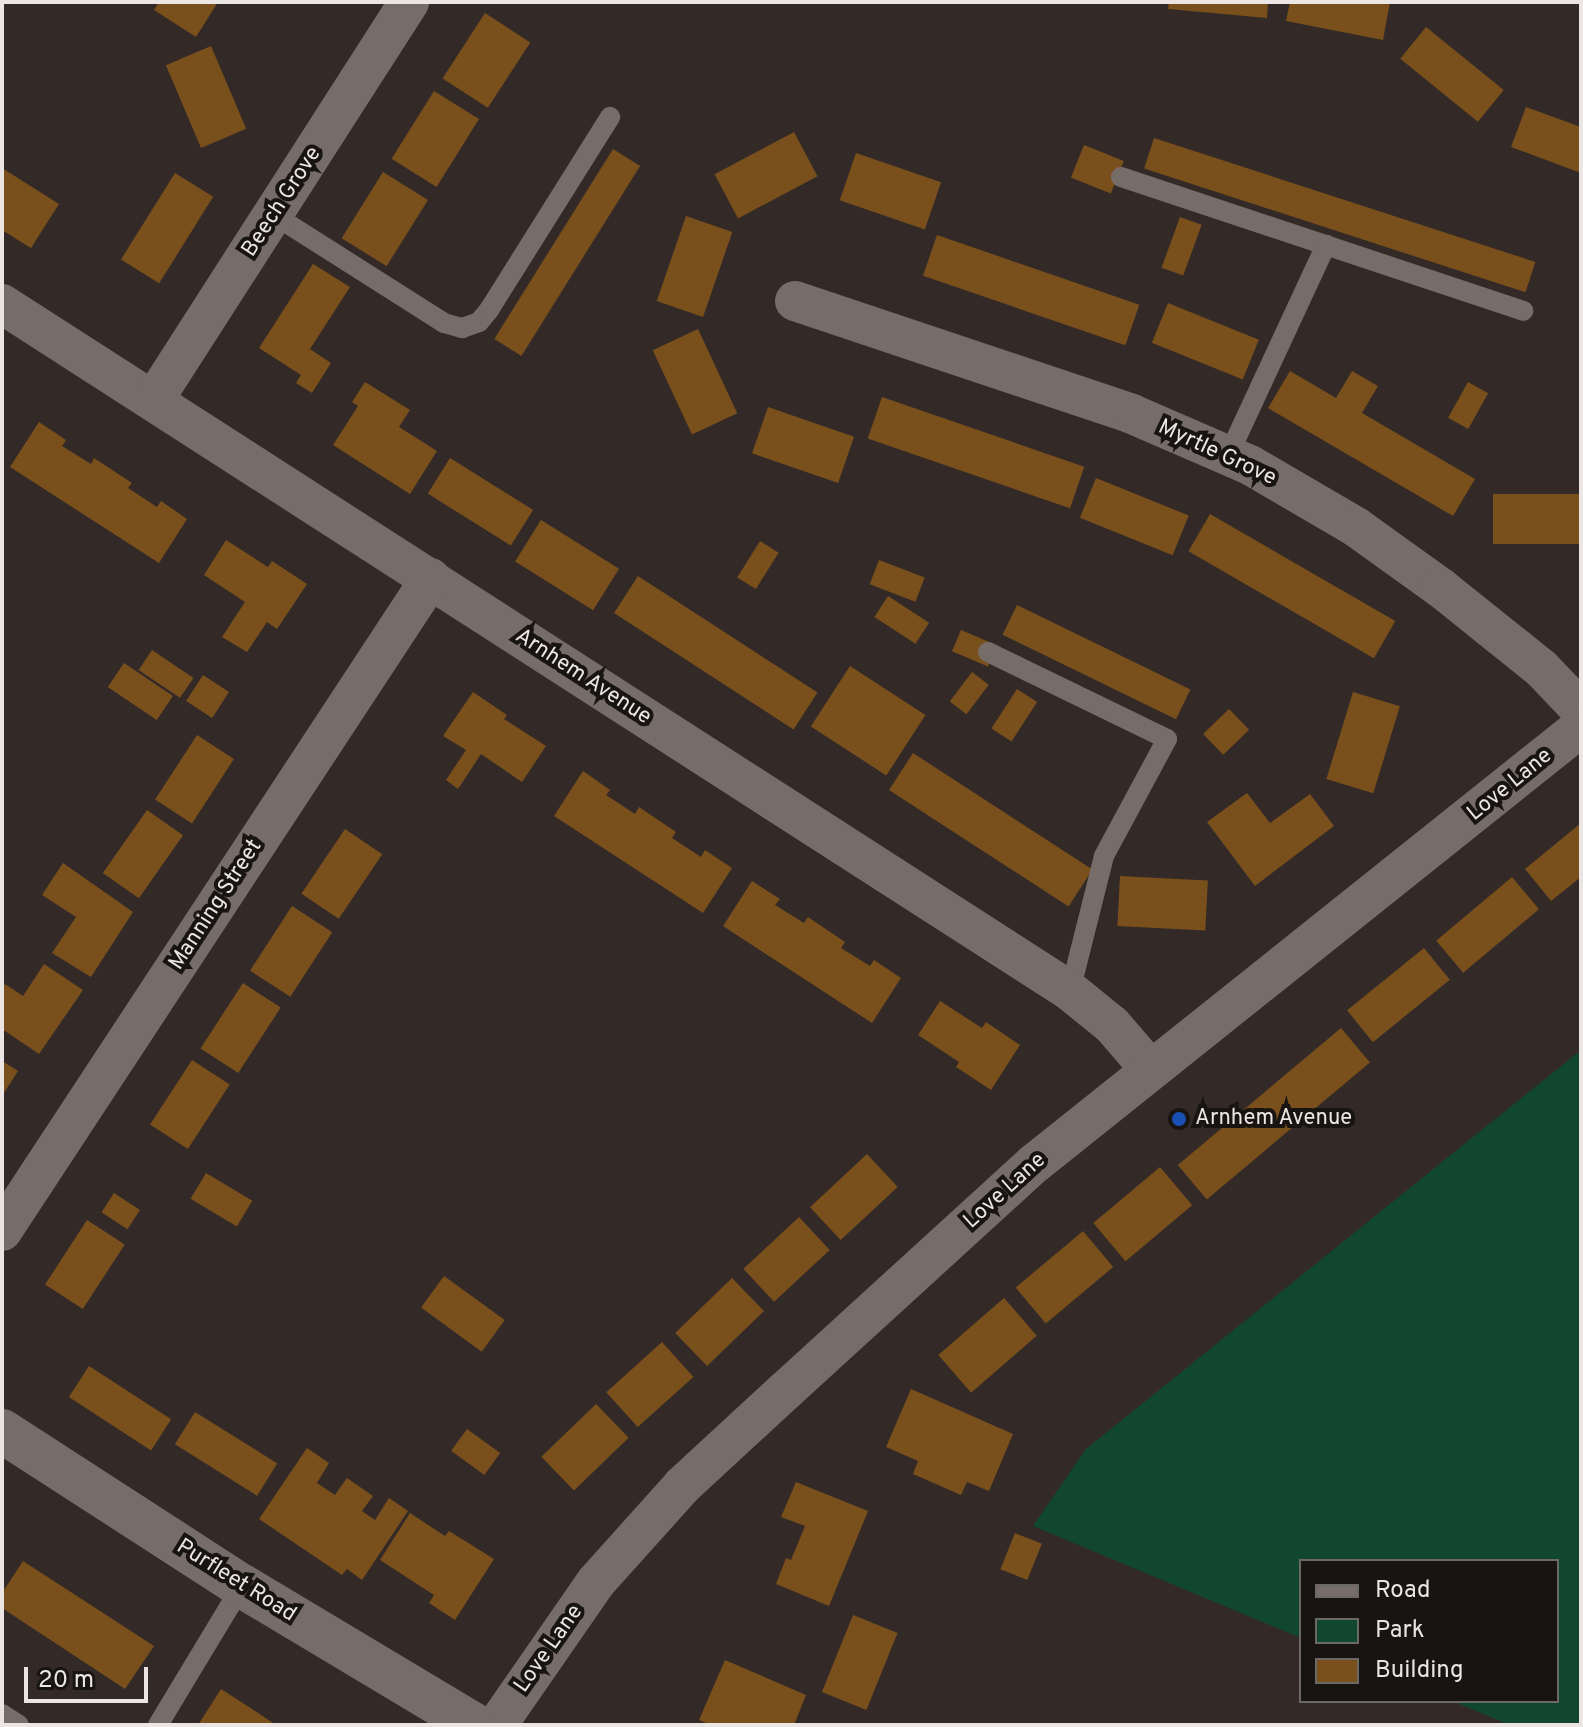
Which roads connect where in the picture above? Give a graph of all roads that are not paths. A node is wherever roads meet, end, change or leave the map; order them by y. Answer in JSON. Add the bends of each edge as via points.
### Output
{"nodes":[{"id":1,"x":409,"y":2,"type":"edge"},
{"id":2,"x":610,"y":117,"type":"dead end"},
{"id":3,"x":1121,"y":177,"type":"dead end"},
{"id":4,"x":274,"y":215,"type":"junction"},
{"id":5,"x":1326,"y":245,"type":"junction"},
{"id":6,"x":795,"y":301,"type":"dead end"},
{"id":7,"x":2,"y":304,"type":"edge"},
{"id":8,"x":1523,"y":311,"type":"dead end"},
{"id":9,"x":153,"y":401,"type":"junction"},
{"id":10,"x":1228,"y":456,"type":"junction"},
{"id":11,"x":431,"y":578,"type":"junction"},
{"id":12,"x":988,"y":652,"type":"dead end"},
{"id":13,"x":1581,"y":710,"type":"edge"},
{"id":14,"x":1581,"y":727,"type":"edge"},
{"id":15,"x":1070,"y":991,"type":"junction"},
{"id":16,"x":1149,"y":1068,"type":"junction"},
{"id":17,"x":2,"y":1231,"type":"edge"},
{"id":18,"x":6,"y":1443,"type":"edge"},
{"id":19,"x":242,"y":1586,"type":"junction"},
{"id":20,"x":2,"y":1714,"type":"edge"},
{"id":21,"x":19,"y":1725,"type":"edge"},
{"id":22,"x":158,"y":1725,"type":"edge"},
{"id":23,"x":474,"y":1725,"type":"edge"},
{"id":24,"x":497,"y":1725,"type":"edge"}],
"edges":[{"from":1,"to":4,"type":"street","name":"Beech Grove"},
{"from":2,"to":4,"type":"lane","via":[[489,310],[479,322],[462,328],[444,323]]},
{"from":3,"to":5,"type":"lane"},
{"from":4,"to":9,"type":"street","name":"Beech Grove"},
{"from":5,"to":8,"type":"lane"},
{"from":5,"to":10,"type":"lane"},
{"from":6,"to":10,"type":"street","name":"Myrtle Grove","via":[[1132,414]]},
{"from":7,"to":9,"type":"street","name":"Arnhem Avenue"},
{"from":9,"to":11,"type":"street","name":"Arnhem Avenue"},
{"from":10,"to":13,"type":"street","name":"Myrtle Grove","via":[[1368,536],[1541,668]]},
{"from":11,"to":15,"type":"street","name":"Arnhem Avenue"},
{"from":11,"to":17,"type":"street","name":"Manning Street"},
{"from":12,"to":15,"type":"lane","via":[[1167,739],[1104,856]]},
{"from":14,"to":16,"type":"street","name":"Love Lane"},
{"from":15,"to":16,"type":"street","name":"Arnhem Avenue","via":[[1112,1025]]},
{"from":16,"to":24,"type":"street","name":"Love Lane","via":[[1035,1163],[682,1486],[596,1582]]},
{"from":18,"to":19,"type":"street","name":"Purfleet Road"},
{"from":19,"to":22,"type":"lane"},
{"from":19,"to":23,"type":"street","name":"Purfleet Road"},
{"from":20,"to":21,"type":"lane"}]}
